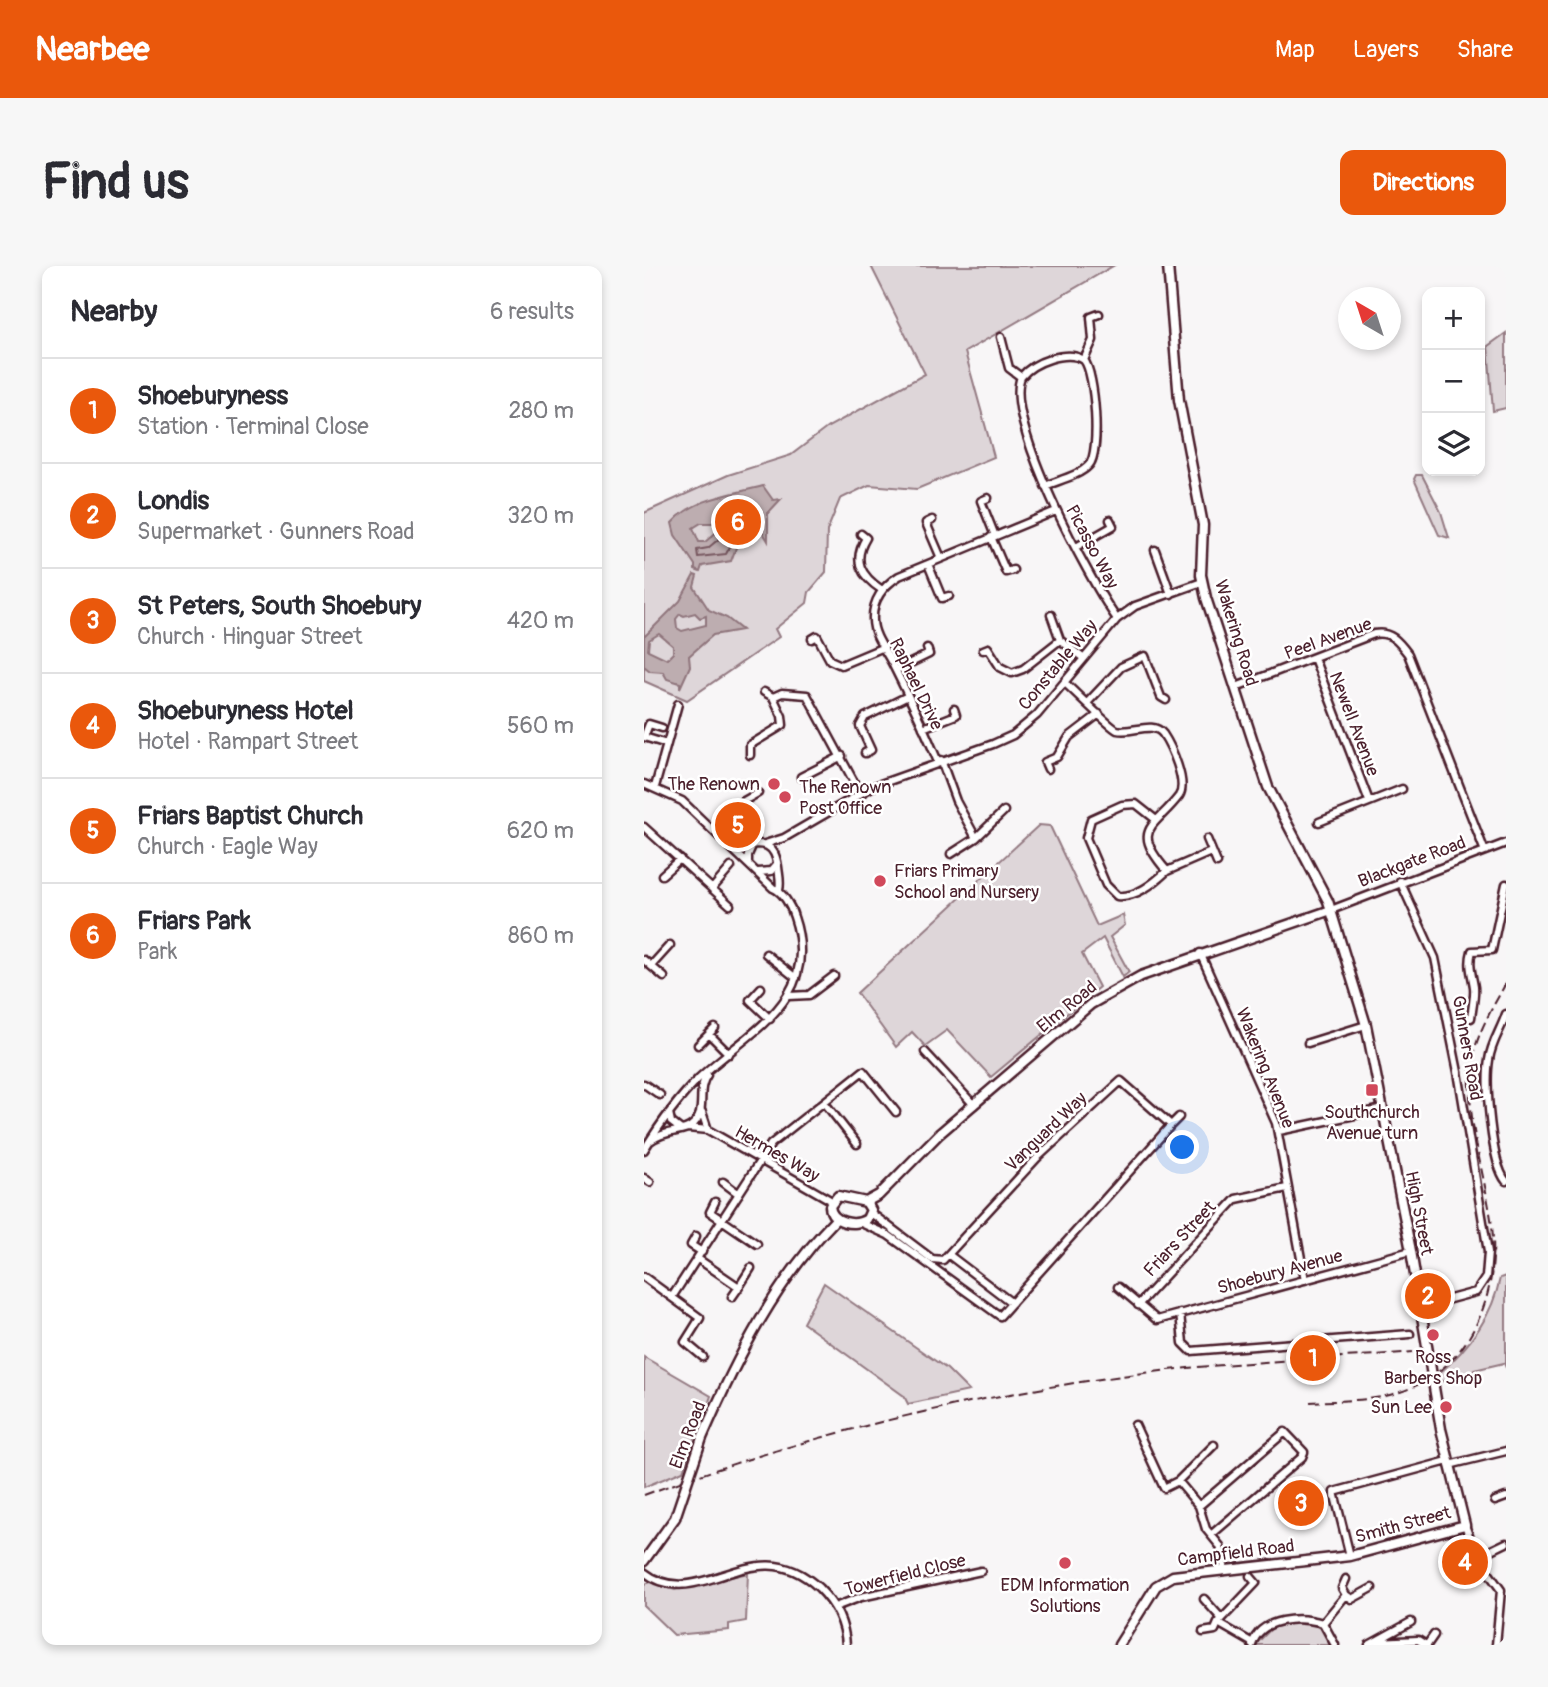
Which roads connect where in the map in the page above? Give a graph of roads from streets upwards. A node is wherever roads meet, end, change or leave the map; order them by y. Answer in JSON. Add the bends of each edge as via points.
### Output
{"nodes":[{"id":1,"x":1168,"y":266,"type":"edge"},
{"id":2,"x":1099,"y":314,"type":"dead end"},
{"id":3,"x":1011,"y":340,"type":"dead end"},
{"id":4,"x":1084,"y":360,"type":"junction"},
{"id":5,"x":1021,"y":377,"type":"junction"},
{"id":6,"x":1045,"y":486,"type":"junction"},
{"id":7,"x":981,"y":501,"type":"dead end"},
{"id":8,"x":1056,"y":510,"type":"junction"},
{"id":9,"x":926,"y":523,"type":"dead end"},
{"id":10,"x":1113,"y":526,"type":"dead end"},
{"id":11,"x":993,"y":536,"type":"junction"},
{"id":12,"x":867,"y":538,"type":"dead end"},
{"id":13,"x":1076,"y":547,"type":"junction"},
{"id":14,"x":1155,"y":550,"type":"dead end"},
{"id":15,"x":941,"y":558,"type":"junction"},
{"id":16,"x":1169,"y":559,"type":"dead end"},
{"id":17,"x":1159,"y":563,"type":"junction"},
{"id":18,"x":928,"y":564,"type":"junction"},
{"id":19,"x":998,"y":576,"type":"dead end"},
{"id":20,"x":1202,"y":582,"type":"junction"},
{"id":21,"x":882,"y":590,"type":"junction"},
{"id":22,"x":1171,"y":594,"type":"junction"},
{"id":23,"x":942,"y":598,"type":"dead end"},
{"id":24,"x":1051,"y":615,"type":"dead end"},
{"id":25,"x":1117,"y":619,"type":"junction"},
{"id":26,"x":1055,"y":625,"type":"junction"},
{"id":27,"x":1046,"y":628,"type":"dead end"},
{"id":28,"x":824,"y":632,"type":"dead end"},
{"id":29,"x":1060,"y":640,"type":"junction"},
{"id":30,"x":996,"y":645,"type":"dead end"},
{"id":31,"x":884,"y":647,"type":"junction"},
{"id":32,"x":930,"y":655,"type":"dead end"},
{"id":33,"x":1083,"y":658,"type":"junction"},
{"id":34,"x":1314,"y":658,"type":"junction"},
{"id":35,"x":1422,"y":665,"type":"dead end"},
{"id":36,"x":1413,"y":669,"type":"junction"},
{"id":37,"x":896,"y":670,"type":"junction"},
{"id":38,"x":1065,"y":684,"type":"junction"},
{"id":39,"x":1236,"y":687,"type":"junction"},
{"id":40,"x":764,"y":692,"type":"dead end"},
{"id":41,"x":908,"y":696,"type":"junction"},
{"id":42,"x":773,"y":697,"type":"junction"},
{"id":43,"x":1166,"y":700,"type":"dead end"},
{"id":44,"x":1088,"y":702,"type":"junction"},
{"id":45,"x":678,"y":704,"type":"dead end"},
{"id":46,"x":1099,"y":714,"type":"junction"},
{"id":47,"x":956,"y":715,"type":"dead end"},
{"id":48,"x":662,"y":728,"type":"dead end"},
{"id":49,"x":923,"y":728,"type":"junction"},
{"id":50,"x":644,"y":737,"type":"edge"},
{"id":51,"x":762,"y":738,"type":"junction"},
{"id":52,"x":667,"y":744,"type":"junction"},
{"id":53,"x":879,"y":746,"type":"dead end"},
{"id":54,"x":766,"y":747,"type":"dead end"},
{"id":55,"x":750,"y":755,"type":"dead end"},
{"id":56,"x":1042,"y":755,"type":"dead end"},
{"id":57,"x":842,"y":756,"type":"junction"},
{"id":58,"x":939,"y":761,"type":"junction"},
{"id":59,"x":801,"y":777,"type":"dead end"},
{"id":60,"x":644,"y":784,"type":"edge"},
{"id":61,"x":655,"y":787,"type":"junction"},
{"id":62,"x":1402,"y":789,"type":"dead end"},
{"id":63,"x":758,"y":793,"type":"dead end"},
{"id":64,"x":860,"y":793,"type":"junction"},
{"id":65,"x":1369,"y":802,"type":"junction"},
{"id":66,"x":1004,"y":811,"type":"dead end"},
{"id":67,"x":1155,"y":819,"type":"junction"},
{"id":68,"x":1319,"y":822,"type":"dead end"},
{"id":69,"x":644,"y":827,"type":"edge"},
{"id":70,"x":714,"y":831,"type":"junction"},
{"id":71,"x":784,"y":838,"type":"junction"},
{"id":72,"x":976,"y":838,"type":"junction"},
{"id":73,"x":1207,"y":839,"type":"dead end"},
{"id":74,"x":765,"y":844,"type":"junction"},
{"id":75,"x":1506,"y":844,"type":"edge"},
{"id":76,"x":730,"y":845,"type":"junction"},
{"id":77,"x":752,"y":846,"type":"junction"},
{"id":78,"x":1484,"y":849,"type":"junction"},
{"id":79,"x":1211,"y":852,"type":"junction"},
{"id":80,"x":951,"y":854,"type":"dead end"},
{"id":81,"x":777,"y":855,"type":"junction"},
{"id":82,"x":680,"y":859,"type":"junction"},
{"id":83,"x":1217,"y":863,"type":"dead end"},
{"id":84,"x":748,"y":864,"type":"junction"},
{"id":85,"x":777,"y":864,"type":"junction"},
{"id":86,"x":731,"y":867,"type":"dead end"},
{"id":87,"x":756,"y":871,"type":"junction"},
{"id":88,"x":1167,"y":871,"type":"junction"},
{"id":89,"x":662,"y":876,"type":"dead end"},
{"id":90,"x":1399,"y":881,"type":"junction"},
{"id":91,"x":1506,"y":884,"type":"edge"},
{"id":92,"x":779,"y":890,"type":"junction"},
{"id":93,"x":715,"y":891,"type":"junction"},
{"id":94,"x":711,"y":901,"type":"dead end"},
{"id":95,"x":730,"y":905,"type":"dead end"},
{"id":96,"x":1331,"y":909,"type":"junction"},
{"id":97,"x":670,"y":945,"type":"dead end"},
{"id":98,"x":1200,"y":953,"type":"junction"},
{"id":99,"x":766,"y":954,"type":"dead end"},
{"id":100,"x":646,"y":963,"type":"edge"},
{"id":101,"x":834,"y":976,"type":"dead end"},
{"id":102,"x":664,"y":977,"type":"dead end"},
{"id":103,"x":796,"y":978,"type":"junction"},
{"id":104,"x":761,"y":988,"type":"dead end"},
{"id":105,"x":789,"y":996,"type":"junction"},
{"id":106,"x":750,"y":1000,"type":"junction"},
{"id":107,"x":744,"y":1006,"type":"dead end"},
{"id":108,"x":770,"y":1018,"type":"junction"},
{"id":109,"x":1471,"y":1018,"type":"dead end"},
{"id":110,"x":1506,"y":1018,"type":"edge"},
{"id":111,"x":1366,"y":1025,"type":"junction"},
{"id":112,"x":715,"y":1028,"type":"dead end"},
{"id":113,"x":709,"y":1034,"type":"junction"},
{"id":114,"x":1308,"y":1043,"type":"dead end"},
{"id":115,"x":698,"y":1045,"type":"dead end"},
{"id":116,"x":729,"y":1054,"type":"junction"},
{"id":117,"x":923,"y":1063,"type":"dead end"},
{"id":118,"x":870,"y":1065,"type":"dead end"},
{"id":119,"x":714,"y":1067,"type":"junction"},
{"id":120,"x":863,"y":1071,"type":"junction"},
{"id":121,"x":644,"y":1084,"type":"edge"},
{"id":122,"x":660,"y":1095,"type":"dead end"},
{"id":123,"x":684,"y":1096,"type":"junction"},
{"id":124,"x":700,"y":1102,"type":"junction"},
{"id":125,"x":824,"y":1102,"type":"junction"},
{"id":126,"x":974,"y":1105,"type":"junction"},
{"id":127,"x":1383,"y":1109,"type":"junction"},
{"id":128,"x":702,"y":1112,"type":"junction"},
{"id":129,"x":896,"y":1112,"type":"dead end"},
{"id":130,"x":670,"y":1113,"type":"junction"},
{"id":131,"x":1179,"y":1117,"type":"dead end"},
{"id":132,"x":1171,"y":1125,"type":"junction"},
{"id":133,"x":688,"y":1128,"type":"junction"},
{"id":134,"x":680,"y":1129,"type":"junction"},
{"id":135,"x":708,"y":1130,"type":"junction"},
{"id":136,"x":1279,"y":1131,"type":"junction"},
{"id":137,"x":649,"y":1142,"type":"junction"},
{"id":138,"x":858,"y":1144,"type":"dead end"},
{"id":139,"x":644,"y":1150,"type":"edge"},
{"id":140,"x":760,"y":1161,"type":"junction"},
{"id":141,"x":1506,"y":1181,"type":"edge"},
{"id":142,"x":723,"y":1182,"type":"dead end"},
{"id":143,"x":1287,"y":1188,"type":"junction"},
{"id":144,"x":739,"y":1194,"type":"junction"},
{"id":145,"x":715,"y":1202,"type":"dead end"},
{"id":146,"x":832,"y":1202,"type":"junction"},
{"id":147,"x":866,"y":1202,"type":"junction"},
{"id":148,"x":871,"y":1213,"type":"junction"},
{"id":149,"x":836,"y":1219,"type":"junction"},
{"id":150,"x":722,"y":1222,"type":"junction"},
{"id":151,"x":861,"y":1223,"type":"junction"},
{"id":152,"x":696,"y":1236,"type":"dead end"},
{"id":153,"x":757,"y":1244,"type":"dead end"},
{"id":154,"x":924,"y":1251,"type":"junction"},
{"id":155,"x":1411,"y":1251,"type":"junction"},
{"id":156,"x":949,"y":1255,"type":"junction"},
{"id":157,"x":700,"y":1256,"type":"junction"},
{"id":158,"x":918,"y":1258,"type":"junction"},
{"id":159,"x":751,"y":1268,"type":"dead end"},
{"id":160,"x":647,"y":1279,"type":"edge"},
{"id":161,"x":1305,"y":1280,"type":"junction"},
{"id":162,"x":739,"y":1287,"type":"junction"},
{"id":163,"x":1118,"y":1287,"type":"dead end"},
{"id":164,"x":644,"y":1290,"type":"edge"},
{"id":165,"x":672,"y":1297,"type":"junction"},
{"id":166,"x":732,"y":1297,"type":"dead end"},
{"id":167,"x":1012,"y":1303,"type":"junction"},
{"id":168,"x":1138,"y":1305,"type":"junction"},
{"id":169,"x":1420,"y":1307,"type":"junction"},
{"id":170,"x":1180,"y":1313,"type":"junction"},
{"id":171,"x":700,"y":1318,"type":"junction"},
{"id":172,"x":708,"y":1323,"type":"dead end"},
{"id":173,"x":1409,"y":1334,"type":"dead end"},
{"id":174,"x":703,"y":1357,"type":"dead end"},
{"id":175,"x":1135,"y":1425,"type":"dead end"},
{"id":176,"x":1214,"y":1445,"type":"dead end"},
{"id":177,"x":1506,"y":1451,"type":"edge"},
{"id":178,"x":1449,"y":1463,"type":"junction"},
{"id":179,"x":1178,"y":1481,"type":"junction"},
{"id":180,"x":1506,"y":1497,"type":"edge"},
{"id":181,"x":1495,"y":1501,"type":"dead end"},
{"id":182,"x":1199,"y":1506,"type":"junction"},
{"id":183,"x":1465,"y":1525,"type":"junction"},
{"id":184,"x":1211,"y":1535,"type":"junction"},
{"id":185,"x":1506,"y":1544,"type":"edge"},
{"id":186,"x":1350,"y":1556,"type":"junction"},
{"id":187,"x":1477,"y":1557,"type":"junction"},
{"id":188,"x":644,"y":1561,"type":"edge"},
{"id":189,"x":1225,"y":1570,"type":"junction"},
{"id":190,"x":981,"y":1571,"type":"dead end"},
{"id":191,"x":644,"y":1572,"type":"edge"},
{"id":192,"x":1250,"y":1576,"type":"dead end"},
{"id":193,"x":1346,"y":1579,"type":"dead end"},
{"id":194,"x":1372,"y":1588,"type":"dead end"},
{"id":195,"x":1502,"y":1588,"type":"edge"},
{"id":196,"x":1346,"y":1595,"type":"junction"},
{"id":197,"x":1203,"y":1599,"type":"dead end"},
{"id":198,"x":835,"y":1607,"type":"junction"},
{"id":199,"x":1220,"y":1620,"type":"junction"},
{"id":200,"x":1411,"y":1622,"type":"dead end"},
{"id":201,"x":1323,"y":1623,"type":"junction"},
{"id":202,"x":1203,"y":1632,"type":"dead end"},
{"id":203,"x":1434,"y":1635,"type":"dead end"},
{"id":204,"x":1506,"y":1640,"type":"edge"},
{"id":205,"x":1378,"y":1642,"type":"junction"},
{"id":206,"x":1497,"y":1642,"type":"edge"},
{"id":207,"x":1252,"y":1644,"type":"edge"},
{"id":208,"x":846,"y":1645,"type":"edge"},
{"id":209,"x":1119,"y":1645,"type":"edge"},
{"id":210,"x":1335,"y":1645,"type":"edge"},
{"id":211,"x":1368,"y":1645,"type":"edge"},
{"id":212,"x":1427,"y":1645,"type":"edge"}],
"edges":[{"from":1,"to":20,"type":"street","name":"Wakering Road","via":[[1179,400],[1203,525]]},
{"from":2,"to":4,"type":"street","via":[[1087,318],[1093,340]]},
{"from":3,"to":5,"type":"street","via":[[1002,340],[1009,368]]},
{"from":4,"to":5,"type":"street","via":[[1063,356],[1029,369]]},
{"from":4,"to":6,"type":"street","via":[[1091,375],[1093,459],[1081,471]]},
{"from":5,"to":6,"type":"street","name":"Picasso Way","via":[[1019,404]]},
{"from":6,"to":8,"type":"street","name":"Picasso Way"},
{"from":7,"to":11,"type":"street"},
{"from":8,"to":11,"type":"street"},
{"from":8,"to":13,"type":"street","name":"Picasso Way"},
{"from":9,"to":15,"type":"street"},
{"from":10,"to":13,"type":"street"},
{"from":11,"to":15,"type":"street"},
{"from":11,"to":19,"type":"street","via":[[1009,571]]},
{"from":12,"to":21,"type":"street","via":[[859,552],[860,568]]},
{"from":13,"to":25,"type":"street","name":"Picasso Way"},
{"from":14,"to":17,"type":"street"},
{"from":15,"to":18,"type":"street"},
{"from":16,"to":17,"type":"street"},
{"from":17,"to":22,"type":"street"},
{"from":18,"to":21,"type":"street","via":[[893,579]]},
{"from":18,"to":23,"type":"street"},
{"from":20,"to":22,"type":"street","name":"Constable Way"},
{"from":20,"to":39,"type":"street","name":"Wakering Road"},
{"from":21,"to":31,"type":"street","name":"Raphael Drive","via":[[873,620]]},
{"from":22,"to":25,"type":"street","name":"Constable Way","via":[[1135,606]]},
{"from":24,"to":26,"type":"street"},
{"from":25,"to":33,"type":"street","name":"Constable Way"},
{"from":26,"to":27,"type":"street"},
{"from":26,"to":29,"type":"street"},
{"from":28,"to":31,"type":"street","via":[[814,638],[830,660],[841,665]]},
{"from":29,"to":30,"type":"street","via":[[1016,673],[1003,669],[985,649]]},
{"from":29,"to":33,"type":"street"},
{"from":31,"to":37,"type":"street","name":"Raphael Drive"},
{"from":32,"to":37,"type":"street"},
{"from":33,"to":38,"type":"street","name":"Constable Way"},
{"from":34,"to":36,"type":"street","name":"Peel Avenue","via":[[1381,633],[1400,643]]},
{"from":34,"to":39,"type":"street","name":"Peel Avenue"},
{"from":34,"to":65,"type":"street","name":"Newell Avenue"},
{"from":35,"to":36,"type":"street"},
{"from":36,"to":78,"type":"street","name":"Peel Avenue"},
{"from":37,"to":41,"type":"street","name":"Raphael Drive"},
{"from":38,"to":44,"type":"street"},
{"from":38,"to":58,"type":"street","name":"Constable Way","via":[[1013,735]]},
{"from":39,"to":96,"type":"street","name":"Wakering Road","via":[[1268,787]]},
{"from":40,"to":42,"type":"street"},
{"from":41,"to":49,"type":"street","name":"Raphael Drive"},
{"from":41,"to":53,"type":"street","via":[[865,717],[860,726],[868,752]]},
{"from":42,"to":51,"type":"street","via":[[783,725]]},
{"from":42,"to":57,"type":"street","via":[[807,695]]},
{"from":43,"to":44,"type":"street","via":[[1143,653],[1121,667]]},
{"from":44,"to":46,"type":"street"},
{"from":45,"to":52,"type":"street"},
{"from":46,"to":56,"type":"street","via":[[1069,737],[1046,766]]},
{"from":46,"to":67,"type":"street","via":[[1115,729],[1125,732],[1150,727],[1165,737],[1181,788],[1179,796]]},
{"from":47,"to":49,"type":"street"},
{"from":48,"to":50,"type":"street","via":[[649,724]]},
{"from":49,"to":58,"type":"street","name":"Raphael Drive"},
{"from":50,"to":52,"type":"street"},
{"from":51,"to":54,"type":"street"},
{"from":51,"to":55,"type":"street","via":[[750,745]]},
{"from":52,"to":61,"type":"street"},
{"from":57,"to":59,"type":"street"},
{"from":57,"to":64,"type":"street"},
{"from":58,"to":64,"type":"street","name":"Constable Way"},
{"from":58,"to":72,"type":"street","name":"Raphael Drive"},
{"from":60,"to":61,"type":"street"},
{"from":61,"to":70,"type":"street","via":[[682,801]]},
{"from":62,"to":65,"type":"street"},
{"from":63,"to":70,"type":"street","via":[[735,806]]},
{"from":64,"to":71,"type":"street","name":"Constable Way"},
{"from":65,"to":68,"type":"street"},
{"from":66,"to":72,"type":"street"},
{"from":67,"to":88,"type":"street","via":[[1148,841]]},
{"from":67,"to":88,"type":"street","via":[[1140,806],[1122,805],[1091,820],[1086,838],[1106,885],[1117,896],[1150,886]]},
{"from":69,"to":82,"type":"street"},
{"from":70,"to":76,"type":"street"},
{"from":71,"to":74,"type":"street","name":"Constable Way"},
{"from":71,"to":81,"type":"street"},
{"from":72,"to":80,"type":"street"},
{"from":73,"to":79,"type":"street"},
{"from":74,"to":77,"type":"street"},
{"from":74,"to":81,"type":"street"},
{"from":75,"to":78,"type":"street","name":"Blackgate Road"},
{"from":76,"to":77,"type":"street"},
{"from":76,"to":84,"type":"street"},
{"from":77,"to":84,"type":"street"},
{"from":78,"to":90,"type":"street","name":"Blackgate Road"},
{"from":79,"to":83,"type":"street"},
{"from":79,"to":88,"type":"street"},
{"from":81,"to":85,"type":"street"},
{"from":82,"to":89,"type":"street"},
{"from":82,"to":93,"type":"street"},
{"from":84,"to":87,"type":"street"},
{"from":85,"to":87,"type":"street","via":[[771,871]]},
{"from":85,"to":92,"type":"street"},
{"from":86,"to":93,"type":"street"},
{"from":87,"to":92,"type":"street"},
{"from":90,"to":96,"type":"street","name":"Blackgate Road"},
{"from":90,"to":169,"type":"street","name":"Gunners Road","via":[[1435,958],[1488,1252],[1486,1277],[1476,1292]]},
{"from":91,"to":109,"type":"street","via":[[1493,950],[1472,951]]},
{"from":92,"to":103,"type":"street","via":[[798,929],[801,955]]},
{"from":93,"to":94,"type":"street"},
{"from":93,"to":95,"type":"street"},
{"from":96,"to":98,"type":"street","name":"Elm Road"},
{"from":96,"to":111,"type":"street","name":"High Street"},
{"from":97,"to":100,"type":"street"},
{"from":98,"to":126,"type":"street","name":"Elm Road","via":[[1134,979],[1091,1004]]},
{"from":98,"to":136,"type":"street","name":"Wakering Avenue"},
{"from":99,"to":103,"type":"street"},
{"from":100,"to":102,"type":"street"},
{"from":101,"to":105,"type":"street","via":[[809,995]]},
{"from":103,"to":105,"type":"street"},
{"from":104,"to":106,"type":"street"},
{"from":105,"to":108,"type":"street"},
{"from":106,"to":107,"type":"street"},
{"from":106,"to":108,"type":"street"},
{"from":108,"to":116,"type":"street"},
{"from":110,"to":141,"type":"street","via":[[1489,1058],[1486,1094]]},
{"from":111,"to":114,"type":"street"},
{"from":111,"to":127,"type":"street","name":"High Street"},
{"from":112,"to":113,"type":"street"},
{"from":113,"to":115,"type":"street"},
{"from":113,"to":116,"type":"street"},
{"from":116,"to":119,"type":"street"},
{"from":117,"to":126,"type":"street","via":[[928,1055]]},
{"from":118,"to":120,"type":"street"},
{"from":119,"to":123,"type":"street"},
{"from":119,"to":124,"type":"street","via":[[701,1085]]},
{"from":120,"to":125,"type":"street"},
{"from":120,"to":129,"type":"street"},
{"from":121,"to":122,"type":"street"},
{"from":123,"to":124,"type":"street"},
{"from":123,"to":130,"type":"street"},
{"from":124,"to":128,"type":"street"},
{"from":125,"to":138,"type":"street"},
{"from":125,"to":140,"type":"street","via":[[771,1144]]},
{"from":126,"to":147,"type":"street","name":"Elm Road"},
{"from":127,"to":136,"type":"street"},
{"from":127,"to":155,"type":"street","name":"High Street"},
{"from":128,"to":133,"type":"street"},
{"from":128,"to":135,"type":"street","name":"Hermes Way"},
{"from":130,"to":134,"type":"street","via":[[671,1122]]},
{"from":130,"to":137,"type":"street"},
{"from":131,"to":132,"type":"street"},
{"from":132,"to":156,"type":"street","name":"Vanguard Way","via":[[1121,1081],[1037,1158]]},
{"from":132,"to":167,"type":"street"},
{"from":133,"to":134,"type":"street"},
{"from":133,"to":135,"type":"street","name":"Hermes Way"},
{"from":134,"to":137,"type":"street","via":[[663,1132]]},
{"from":135,"to":140,"type":"street","name":"Hermes Way"},
{"from":136,"to":143,"type":"street","name":"Wakering Avenue"},
{"from":137,"to":139,"type":"street"},
{"from":140,"to":144,"type":"street"},
{"from":140,"to":146,"type":"street","name":"Hermes Way"},
{"from":142,"to":144,"type":"street"},
{"from":143,"to":161,"type":"street","name":"Wakering Avenue"},
{"from":143,"to":168,"type":"street","name":"Friars Street","via":[[1236,1199]]},
{"from":144,"to":150,"type":"street"},
{"from":145,"to":150,"type":"street","via":[[710,1212]]},
{"from":146,"to":147,"type":"street","via":[[842,1195]]},
{"from":146,"to":149,"type":"street","via":[[830,1211]]},
{"from":147,"to":148,"type":"street"},
{"from":148,"to":151,"type":"street"},
{"from":148,"to":154,"type":"street"},
{"from":149,"to":151,"type":"street"},
{"from":149,"to":188,"type":"street","name":"Elm Road","bridge":true,"via":[[793,1268],[727,1382],[675,1518]]},
{"from":150,"to":153,"type":"street"},
{"from":150,"to":157,"type":"street"},
{"from":151,"to":158,"type":"street","via":[[888,1235]]},
{"from":152,"to":157,"type":"street","via":[[691,1245]]},
{"from":154,"to":156,"type":"street","via":[[935,1260]]},
{"from":154,"to":158,"type":"street"},
{"from":155,"to":161,"type":"street","name":"Shoebury Avenue"},
{"from":155,"to":169,"type":"street","name":"High Street"},
{"from":156,"to":167,"type":"street"},
{"from":157,"to":162,"type":"street"},
{"from":157,"to":165,"type":"street"},
{"from":158,"to":167,"type":"street","via":[[996,1315]]},
{"from":159,"to":162,"type":"street"},
{"from":160,"to":164,"type":"street"},
{"from":160,"to":165,"type":"street"},
{"from":161,"to":170,"type":"street","name":"Shoebury Avenue"},
{"from":162,"to":166,"type":"street"},
{"from":163,"to":168,"type":"street"},
{"from":165,"to":171,"type":"street"},
{"from":168,"to":170,"type":"street","name":"Shoebury Avenue","via":[[1157,1320]]},
{"from":169,"to":178,"type":"street","name":"High Street"},
{"from":170,"to":173,"type":"street","via":[[1183,1343],[1191,1351],[1398,1340]]},
{"from":171,"to":172,"type":"street"},
{"from":171,"to":174,"type":"street","via":[[685,1342]]},
{"from":175,"to":179,"type":"street","via":[[1164,1488]]},
{"from":176,"to":179,"type":"street"},
{"from":177,"to":178,"type":"street"},
{"from":178,"to":183,"type":"street","name":"High Street"},
{"from":178,"to":186,"type":"street","via":[[1334,1492]]},
{"from":179,"to":182,"type":"street"},
{"from":180,"to":181,"type":"street"},
{"from":182,"to":184,"type":"street"},
{"from":182,"to":184,"type":"street","via":[[1285,1432],[1304,1452]]},
{"from":183,"to":186,"type":"street","name":"Smith Street"},
{"from":183,"to":187,"type":"street"},
{"from":184,"to":189,"type":"street","via":[[1222,1550]]},
{"from":185,"to":187,"type":"street"},
{"from":186,"to":189,"type":"street","name":"Campfield Road"},
{"from":187,"to":195,"type":"street"},
{"from":189,"to":209,"type":"street","name":"Campfield Road","via":[[1164,1580]]},
{"from":190,"to":198,"type":"street","name":"Towerfield Close"},
{"from":191,"to":198,"type":"street","via":[[660,1582],[680,1585],[780,1564],[802,1573]]},
{"from":192,"to":199,"type":"street","via":[[1256,1583]]},
{"from":193,"to":196,"type":"street","via":[[1342,1588]]},
{"from":194,"to":196,"type":"street","via":[[1352,1599]]},
{"from":195,"to":206,"type":"street"},
{"from":196,"to":201,"type":"street"},
{"from":197,"to":199,"type":"street"},
{"from":198,"to":208,"type":"street"},
{"from":199,"to":202,"type":"street","via":[[1215,1630]]},
{"from":199,"to":207,"type":"street"},
{"from":200,"to":205,"type":"street"},
{"from":201,"to":207,"type":"street","via":[[1301,1617],[1267,1626]]},
{"from":201,"to":210,"type":"street"},
{"from":203,"to":212,"type":"street"},
{"from":204,"to":206,"type":"street"},
{"from":205,"to":211,"type":"street"},
{"from":205,"to":212,"type":"street","via":[[1418,1640]]}]}
